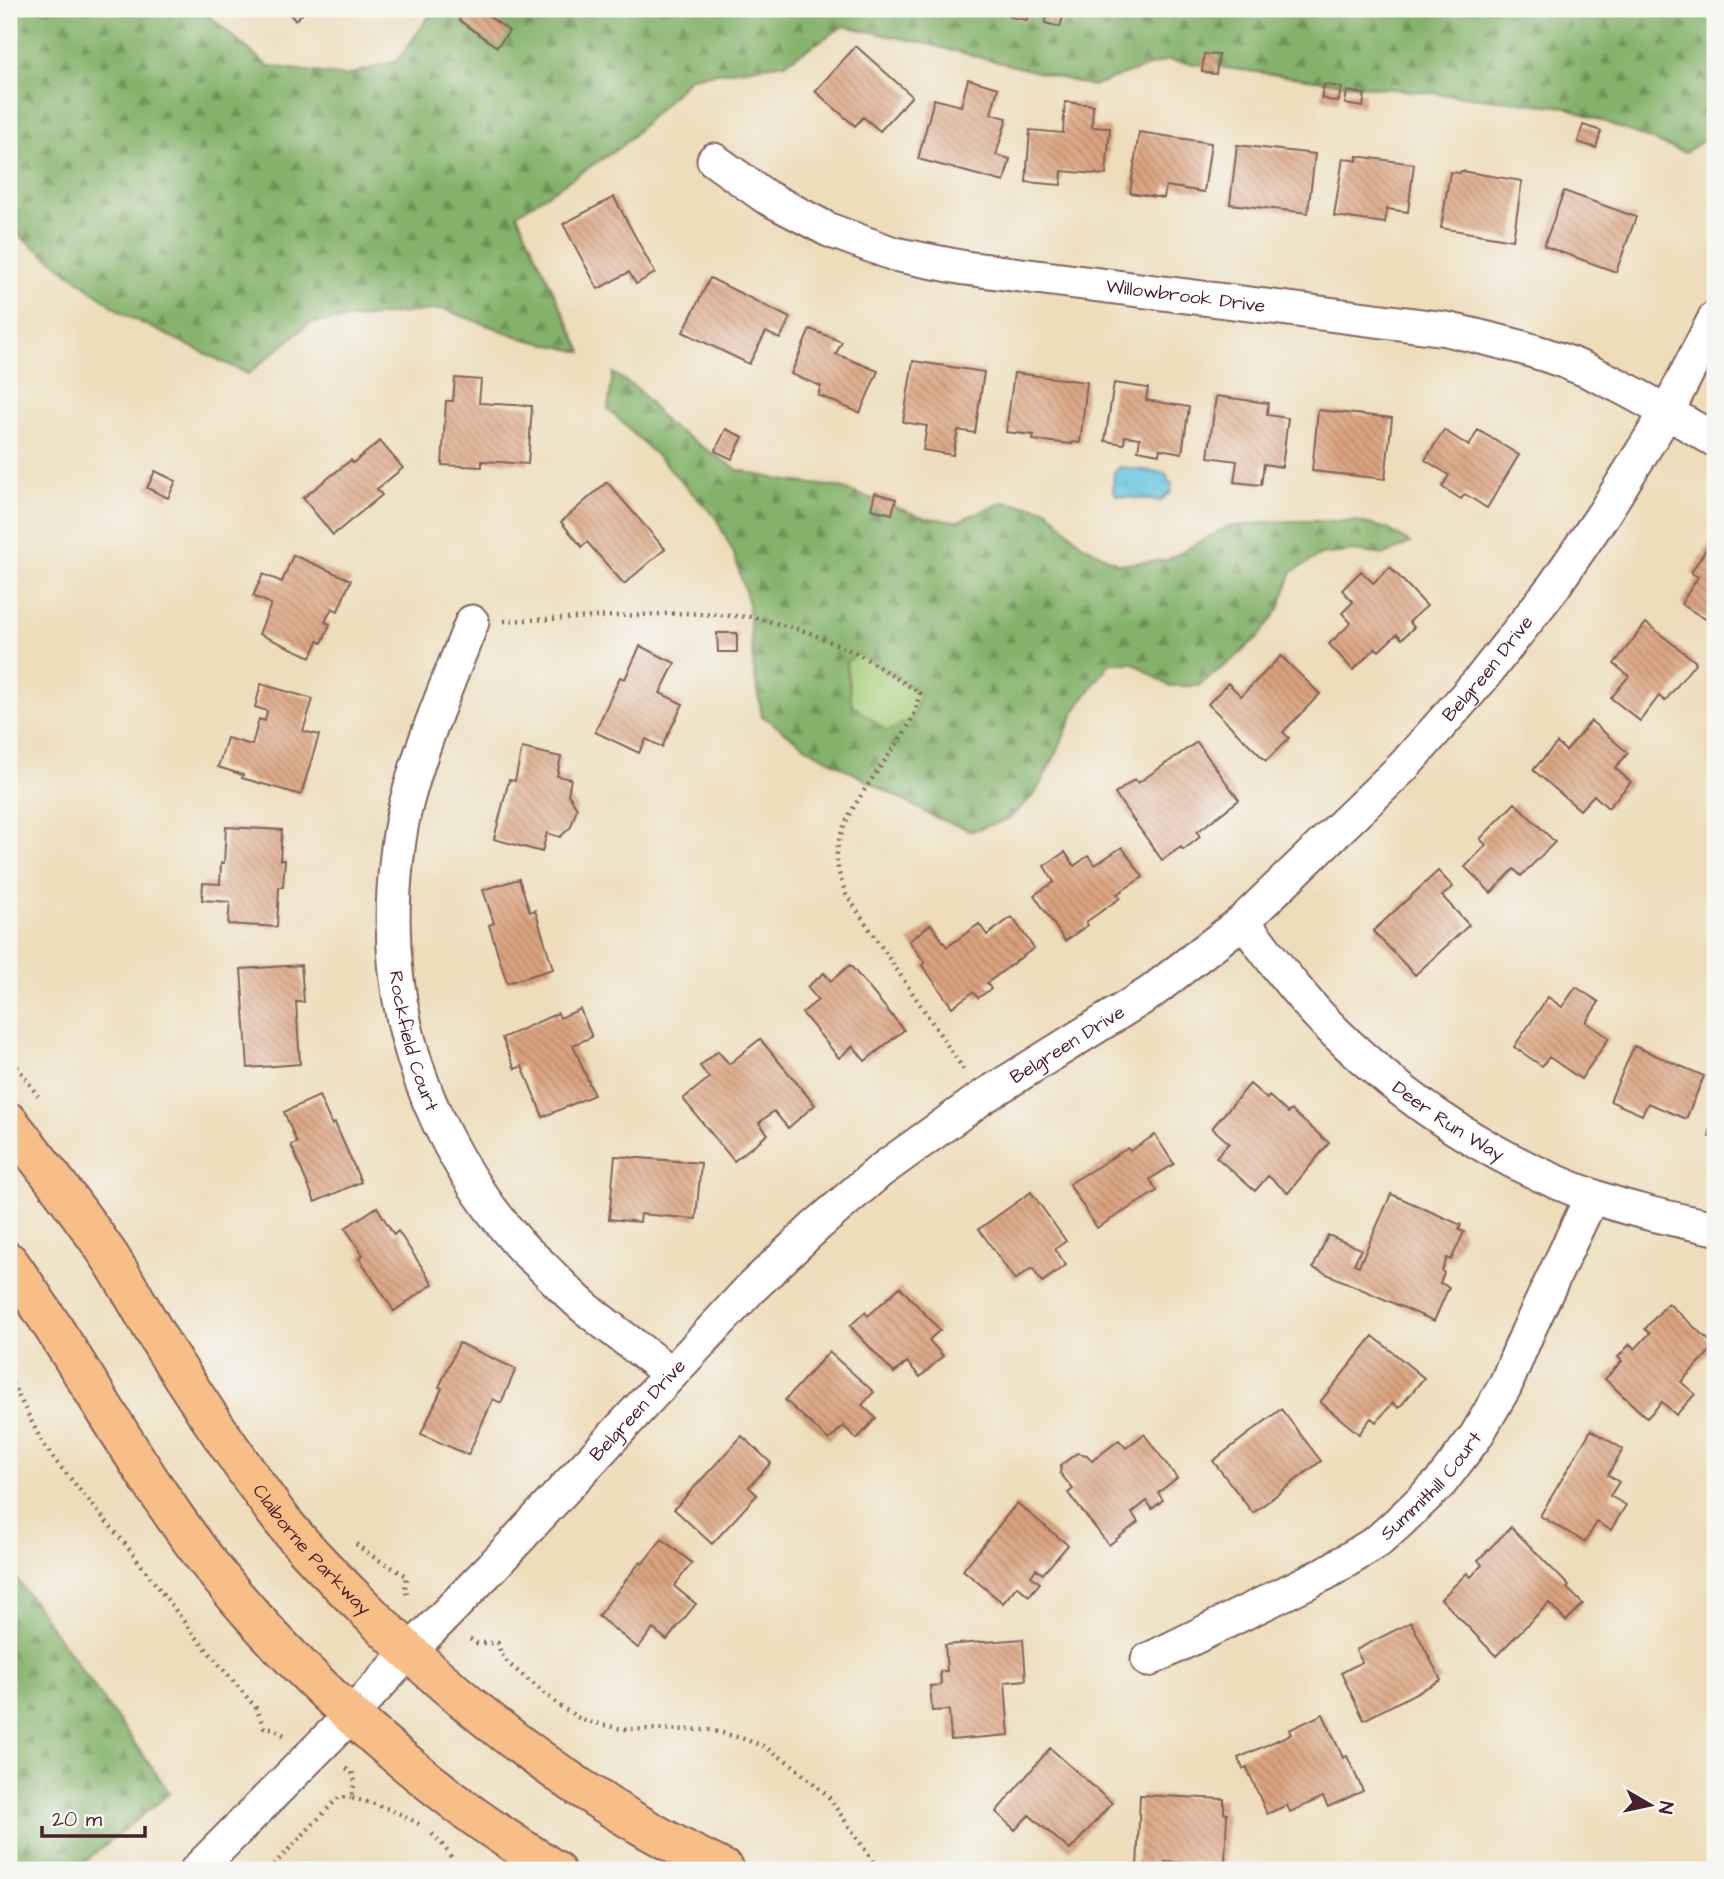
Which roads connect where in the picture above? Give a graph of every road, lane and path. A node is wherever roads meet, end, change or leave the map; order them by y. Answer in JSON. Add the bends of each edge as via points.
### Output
{"nodes":[{"id":1,"x":715,"y":160,"type":"dead end"},
{"id":2,"x":1715,"y":318,"type":"edge"},
{"id":3,"x":1667,"y":412,"type":"junction"},
{"id":4,"x":1715,"y":440,"type":"edge"},
{"id":5,"x":472,"y":622,"type":"joint"},
{"id":6,"x":1242,"y":921,"type":"junction"},
{"id":7,"x":9,"y":1055,"type":"edge"},
{"id":8,"x":983,"y":1097,"type":"junction"},
{"id":9,"x":43,"y":1104,"type":"dead end"},
{"id":10,"x":9,"y":1122,"type":"edge"},
{"id":11,"x":1592,"y":1196,"type":"junction"},
{"id":12,"x":1715,"y":1228,"type":"edge"},
{"id":13,"x":9,"y":1262,"type":"edge"},
{"id":14,"x":671,"y":1374,"type":"junction"},
{"id":15,"x":9,"y":1377,"type":"edge"},
{"id":16,"x":355,"y":1542,"type":"dead end"},
{"id":17,"x":439,"y":1621,"type":"junction"},
{"id":18,"x":408,"y":1653,"type":"junction"},
{"id":19,"x":1149,"y":1660,"type":"dead end"},
{"id":20,"x":350,"y":1716,"type":"junction"},
{"id":21,"x":311,"y":1756,"type":"junction"},
{"id":22,"x":351,"y":1798,"type":"junction"},
{"id":23,"x":197,"y":1870,"type":"edge"},
{"id":24,"x":269,"y":1870,"type":"edge"},
{"id":25,"x":456,"y":1870,"type":"edge"},
{"id":26,"x":555,"y":1870,"type":"edge"},
{"id":27,"x":724,"y":1870,"type":"edge"},
{"id":28,"x":879,"y":1870,"type":"edge"}],
"edges":[{"from":1,"to":3,"type":"street","name":"Willowbrook Drive","via":[[766,197],[894,254],[965,268],[1446,329],[1555,358]]},
{"from":2,"to":3,"type":"street","name":"Belgreen Drive"},
{"from":3,"to":4,"type":"street","name":"Willowbrook Drive"},
{"from":3,"to":6,"type":"street","name":"Belgreen Drive","via":[[1554,586],[1481,679],[1403,767]]},
{"from":5,"to":8,"type":"path","via":[[685,613],[753,617],[808,632],[858,654],[920,693],[914,717],[842,830],[837,852],[839,875],[846,894]]},
{"from":5,"to":14,"type":"street","name":"Rockfield Court","via":[[423,746],[406,803],[396,861],[392,920],[396,980],[407,1039],[451,1149],[483,1199],[520,1245],[583,1305]]},
{"from":6,"to":8,"type":"street","name":"Belgreen Drive","via":[[1150,993]]},
{"from":6,"to":11,"type":"street","name":"Deer Run Way","via":[[1294,988],[1377,1071],[1474,1140]]},
{"from":7,"to":9,"type":"path"},
{"from":8,"to":14,"type":"street","name":"Belgreen Drive","via":[[880,1171],[815,1227]]},
{"from":10,"to":18,"type":"main road","name":"Claiborne Parkway","via":[[111,1258],[164,1348],[276,1512]]},
{"from":11,"to":12,"type":"street","name":"Deer Run Way"},
{"from":11,"to":19,"type":"street","name":"Summithill Court","via":[[1505,1386],[1476,1436],[1441,1482],[1377,1542],[1326,1573]]},
{"from":13,"to":20,"type":"main road","via":[[214,1570]]},
{"from":14,"to":17,"type":"street","name":"Belgreen Drive"},
{"from":15,"to":21,"type":"path","via":[[54,1459],[256,1707],[264,1727],[281,1732]]},
{"from":16,"to":17,"type":"path","via":[[407,1576],[409,1600]]},
{"from":17,"to":18,"type":"street","name":"Belgreen Drive"},
{"from":17,"to":28,"type":"path","via":[[477,1643],[498,1643],[509,1664],[582,1720],[622,1729],[711,1730],[763,1746],[828,1796]]},
{"from":18,"to":20,"type":"street","name":"Belgreen Drive"},
{"from":18,"to":27,"type":"main road","name":"Claiborne Parkway","via":[[575,1784]]},
{"from":20,"to":21,"type":"street","name":"Belgreen Drive"},
{"from":20,"to":26,"type":"main road","via":[[467,1812]]},
{"from":21,"to":22,"type":"path","via":[[352,1772]]},
{"from":21,"to":23,"type":"street","name":"Belgreen Drive"},
{"from":22,"to":24,"type":"path","via":[[340,1797]]},
{"from":22,"to":25,"type":"path","via":[[419,1824],[446,1849]]}]}
